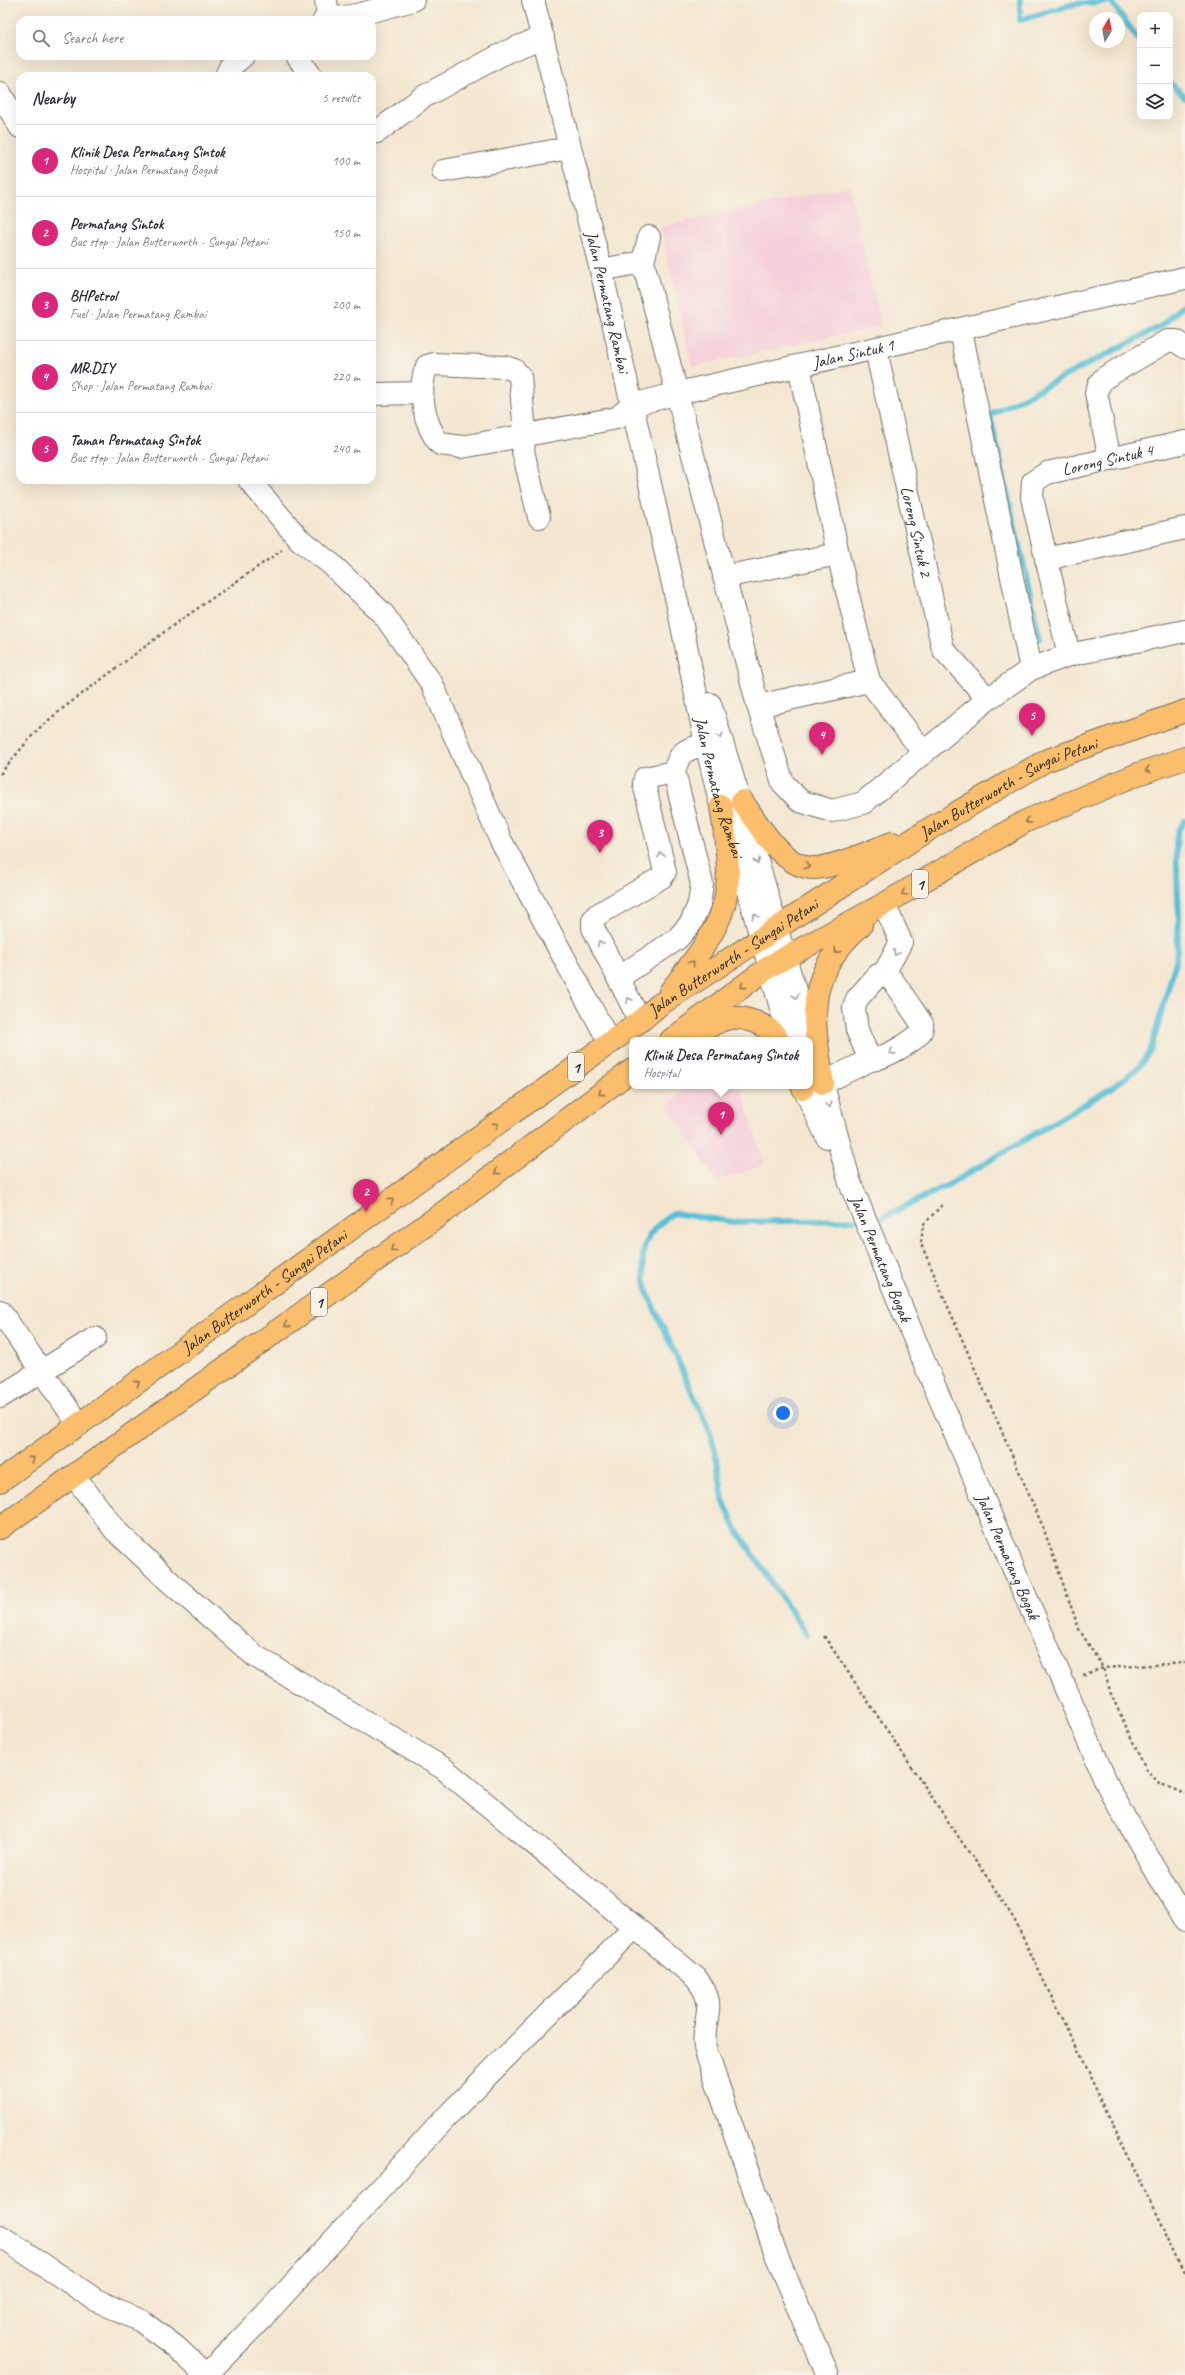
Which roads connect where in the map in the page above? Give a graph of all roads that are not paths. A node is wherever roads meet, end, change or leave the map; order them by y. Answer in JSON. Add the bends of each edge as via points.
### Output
{"nodes":[{"id":1,"x":413,"y":0,"type":"edge"},
{"id":2,"x":534,"y":0,"type":"edge"},
{"id":3,"x":326,"y":13,"type":"edge"},
{"id":4,"x":543,"y":37,"type":"junction"},
{"id":5,"x":238,"y":60,"type":"edge"},
{"id":6,"x":300,"y":60,"type":"edge"},
{"id":7,"x":228,"y":72,"type":"edge"},
{"id":8,"x":308,"y":72,"type":"edge"},
{"id":9,"x":0,"y":93,"type":"edge"},
{"id":10,"x":16,"y":120,"type":"edge"},
{"id":11,"x":376,"y":132,"type":"edge"},
{"id":12,"x":569,"y":148,"type":"junction"},
{"id":13,"x":443,"y":170,"type":"dead end"},
{"id":14,"x":649,"y":237,"type":"dead end"},
{"id":15,"x":643,"y":262,"type":"junction"},
{"id":16,"x":601,"y":270,"type":"junction"},
{"id":17,"x":1185,"y":278,"type":"edge"},
{"id":18,"x":961,"y":331,"type":"junction"},
{"id":19,"x":1185,"y":347,"type":"edge"},
{"id":20,"x":876,"y":350,"type":"junction"},
{"id":21,"x":799,"y":366,"type":"junction"},
{"id":22,"x":422,"y":393,"type":"junction"},
{"id":23,"x":678,"y":393,"type":"junction"},
{"id":24,"x":376,"y":394,"type":"edge"},
{"id":25,"x":632,"y":406,"type":"junction"},
{"id":26,"x":525,"y":434,"type":"junction"},
{"id":27,"x":1185,"y":442,"type":"edge"},
{"id":28,"x":1110,"y":459,"type":"junction"},
{"id":29,"x":252,"y":484,"type":"edge"},
{"id":30,"x":539,"y":517,"type":"dead end"},
{"id":31,"x":1185,"y":528,"type":"edge"},
{"id":32,"x":838,"y":554,"type":"junction"},
{"id":33,"x":1046,"y":559,"type":"junction"},
{"id":34,"x":724,"y":578,"type":"junction"},
{"id":35,"x":678,"y":606,"type":"junction"},
{"id":36,"x":1185,"y":631,"type":"edge"},
{"id":37,"x":1069,"y":655,"type":"junction"},
{"id":38,"x":1031,"y":669,"type":"junction"},
{"id":39,"x":869,"y":680,"type":"junction"},
{"id":40,"x":988,"y":699,"type":"junction"},
{"id":41,"x":758,"y":706,"type":"junction"},
{"id":42,"x":1185,"y":711,"type":"edge"},
{"id":43,"x":706,"y":744,"type":"junction"},
{"id":44,"x":924,"y":753,"type":"junction"},
{"id":45,"x":1185,"y":758,"type":"edge"},
{"id":46,"x":674,"y":772,"type":"junction"},
{"id":47,"x":731,"y":803,"type":"junction"},
{"id":48,"x":929,"y":829,"type":"junction"},
{"id":49,"x":884,"y":904,"type":"junction"},
{"id":50,"x":769,"y":934,"type":"junction"},
{"id":51,"x":777,"y":962,"type":"junction"},
{"id":52,"x":884,"y":974,"type":"junction"},
{"id":53,"x":618,"y":978,"type":"junction"},
{"id":54,"x":659,"y":1005,"type":"junction"},
{"id":55,"x":640,"y":1022,"type":"junction"},
{"id":56,"x":675,"y":1037,"type":"edge"},
{"id":57,"x":686,"y":1037,"type":"edge"},
{"id":58,"x":775,"y":1037,"type":"edge"},
{"id":59,"x":790,"y":1037,"type":"edge"},
{"id":60,"x":809,"y":1037,"type":"edge"},
{"id":61,"x":813,"y":1037,"type":"edge"},
{"id":62,"x":610,"y":1043,"type":"junction"},
{"id":63,"x":870,"y":1060,"type":"junction"},
{"id":64,"x":629,"y":1072,"type":"edge"},
{"id":65,"x":813,"y":1084,"type":"edge"},
{"id":66,"x":809,"y":1089,"type":"edge"},
{"id":67,"x":0,"y":1311,"type":"edge"},
{"id":68,"x":95,"y":1338,"type":"dead end"},
{"id":69,"x":45,"y":1377,"type":"junction"},
{"id":70,"x":0,"y":1396,"type":"edge"},
{"id":71,"x":79,"y":1425,"type":"junction"},
{"id":72,"x":75,"y":1477,"type":"junction"},
{"id":73,"x":0,"y":1481,"type":"edge"},
{"id":74,"x":0,"y":1528,"type":"edge"},
{"id":75,"x":1185,"y":1921,"type":"edge"},
{"id":76,"x":634,"y":1928,"type":"junction"},
{"id":77,"x":0,"y":2236,"type":"edge"},
{"id":78,"x":828,"y":2375,"type":"edge"}],
"edges":[{"from":1,"to":3,"type":"street","via":[[357,15]]},
{"from":2,"to":4,"type":"street","name":"Jalan Permatang Rambai"},
{"from":4,"to":11,"type":"street","via":[[506,52],[423,96]]},
{"from":4,"to":12,"type":"street","name":"Jalan Permatang Rambai"},
{"from":5,"to":7,"type":"street"},
{"from":6,"to":8,"type":"street"},
{"from":9,"to":10,"type":"street"},
{"from":12,"to":13,"type":"street"},
{"from":12,"to":16,"type":"street","name":"Jalan Permatang Rambai"},
{"from":14,"to":15,"type":"street"},
{"from":15,"to":16,"type":"street"},
{"from":15,"to":23,"type":"street"},
{"from":16,"to":25,"type":"street","name":"Jalan Permatang Rambai"},
{"from":17,"to":18,"type":"street","name":"Jalan Sintuk 1"},
{"from":18,"to":20,"type":"street","name":"Jalan Sintuk 1"},
{"from":18,"to":38,"type":"street"},
{"from":19,"to":28,"type":"street","via":[[1176,341],[1167,340],[1104,378],[1099,385],[1096,394]]},
{"from":20,"to":21,"type":"street","name":"Jalan Sintuk 1"},
{"from":20,"to":40,"type":"street","name":"Lorong Sintuk 2","via":[[944,649]]},
{"from":21,"to":23,"type":"street","name":"Jalan Sintuk 1"},
{"from":21,"to":32,"type":"street"},
{"from":22,"to":24,"type":"street"},
{"from":22,"to":26,"type":"street","name":"Jalan Sintuk 1","via":[[428,426],[440,444],[462,447]]},
{"from":22,"to":26,"type":"street","name":"Jalan Sintuk 1","via":[[427,366],[434,364],[505,367],[514,370],[520,376]]},
{"from":23,"to":25,"type":"street","name":"Jalan Sintuk 1"},
{"from":23,"to":34,"type":"street"},
{"from":25,"to":26,"type":"street","name":"Jalan Sintuk 1","via":[[617,418]]},
{"from":25,"to":35,"type":"street","name":"Jalan Permatang Rambai"},
{"from":26,"to":30,"type":"street","name":"Jalan Sintuk 1","via":[[523,451]]},
{"from":27,"to":28,"type":"street","name":"Lorong Sintuk 4"},
{"from":28,"to":33,"type":"street","name":"Lorong Sintuk 4","via":[[1046,473],[1033,482],[1032,498]]},
{"from":29,"to":62,"type":"street","via":[[299,539],[331,564],[384,615],[432,684],[501,841]]},
{"from":31,"to":33,"type":"street"},
{"from":32,"to":34,"type":"street"},
{"from":32,"to":39,"type":"street"},
{"from":33,"to":37,"type":"street"},
{"from":34,"to":41,"type":"street"},
{"from":35,"to":43,"type":"street","name":"Jalan Permatang Rambai"},
{"from":35,"to":47,"type":"street","name":"Jalan Permatang Rambai","one_way":true},
{"from":36,"to":37,"type":"street"},
{"from":37,"to":38,"type":"street"},
{"from":38,"to":40,"type":"street"},
{"from":39,"to":41,"type":"street"},
{"from":39,"to":44,"type":"street"},
{"from":40,"to":44,"type":"street"},
{"from":41,"to":44,"type":"street","via":[[783,783],[800,801],[832,811],[862,803]]},
{"from":42,"to":48,"type":"highway","name":"Jalan Butterworth - Sungai Petani","number":"1","via":[[1045,761]]},
{"from":43,"to":46,"type":"street","via":[[682,753],[678,757]]},
{"from":43,"to":47,"type":"street","name":"Jalan Permatang Rambai"},
{"from":45,"to":49,"type":"highway","name":"Jalan Butterworth - Sungai Petani","number":"1","one_way":true,"via":[[1138,774],[1026,821]]},
{"from":46,"to":53,"type":"street","via":[[702,884],[699,904],[691,923],[676,939]]},
{"from":53,"to":46,"type":"street","one_way":true,"via":[[593,928],[593,920],[597,915],[662,877],[665,872],[644,783],[645,778],[650,775]]},
{"from":47,"to":48,"type":"highway","one_way":true,"via":[[776,849],[794,862],[813,868],[839,862]]},
{"from":47,"to":50,"type":"street","name":"Jalan Permatang Rambai","via":[[737,852]]},
{"from":54,"to":47,"type":"highway","one_way":true,"via":[[701,951],[719,920],[727,888]]},
{"from":48,"to":50,"type":"highway","name":"Jalan Butterworth - Sungai Petani","number":"1"},
{"from":49,"to":51,"type":"highway","name":"Jalan Butterworth - Sungai Petani","number":"1"},
{"from":49,"to":52,"type":"street","one_way":true,"via":[[901,942]]},
{"from":49,"to":61,"type":"highway","one_way":true,"via":[[842,942],[828,965],[815,996]]},
{"from":50,"to":51,"type":"street","name":"Jalan Permatang Rambai"},
{"from":50,"to":54,"type":"highway","name":"Jalan Butterworth - Sungai Petani","number":"1"},
{"from":51,"to":56,"type":"highway","name":"Jalan Butterworth - Sungai Petani","number":"1","one_way":true},
{"from":51,"to":59,"type":"street"},
{"from":51,"to":60,"type":"street","name":"Jalan Permatang Bogak","one_way":true},
{"from":52,"to":63,"type":"street","via":[[878,975],[857,999],[854,1008],[857,1030]]},
{"from":52,"to":63,"type":"street","one_way":true,"via":[[898,987],[922,1024],[921,1031],[916,1037],[882,1058]]},
{"from":55,"to":53,"type":"street","one_way":true},
{"from":54,"to":55,"type":"highway","name":"Jalan Butterworth - Sungai Petani","number":"1"},
{"from":55,"to":62,"type":"highway","name":"Jalan Butterworth - Sungai Petani","number":"1"},
{"from":57,"to":58,"type":"highway","via":[[728,1018],[746,1019],[762,1025]]},
{"from":71,"to":62,"type":"highway","name":"Jalan Butterworth - Sungai Petani","number":"1","one_way":true},
{"from":63,"to":65,"type":"street"},
{"from":64,"to":72,"type":"highway","number":"1","one_way":true,"via":[[440,1215]]},
{"from":66,"to":75,"type":"street","name":"Jalan Permatang Bogak","via":[[1111,1793]]},
{"from":67,"to":69,"type":"street"},
{"from":68,"to":69,"type":"street"},
{"from":69,"to":70,"type":"street"},
{"from":69,"to":71,"type":"street"},
{"from":73,"to":71,"type":"highway","name":"Jalan Butterworth - Sungai Petani","number":"1","one_way":true},
{"from":72,"to":74,"type":"highway","number":"1"},
{"from":72,"to":76,"type":"street","via":[[114,1530],[255,1656],[443,1768]]},
{"from":76,"to":77,"type":"street","via":[[451,2112],[263,2317],[206,2375],[176,2347],[141,2321],[96,2300]]},
{"from":76,"to":78,"type":"street","via":[[696,1978],[706,1990],[710,2008],[705,2047],[777,2257]]}]}
